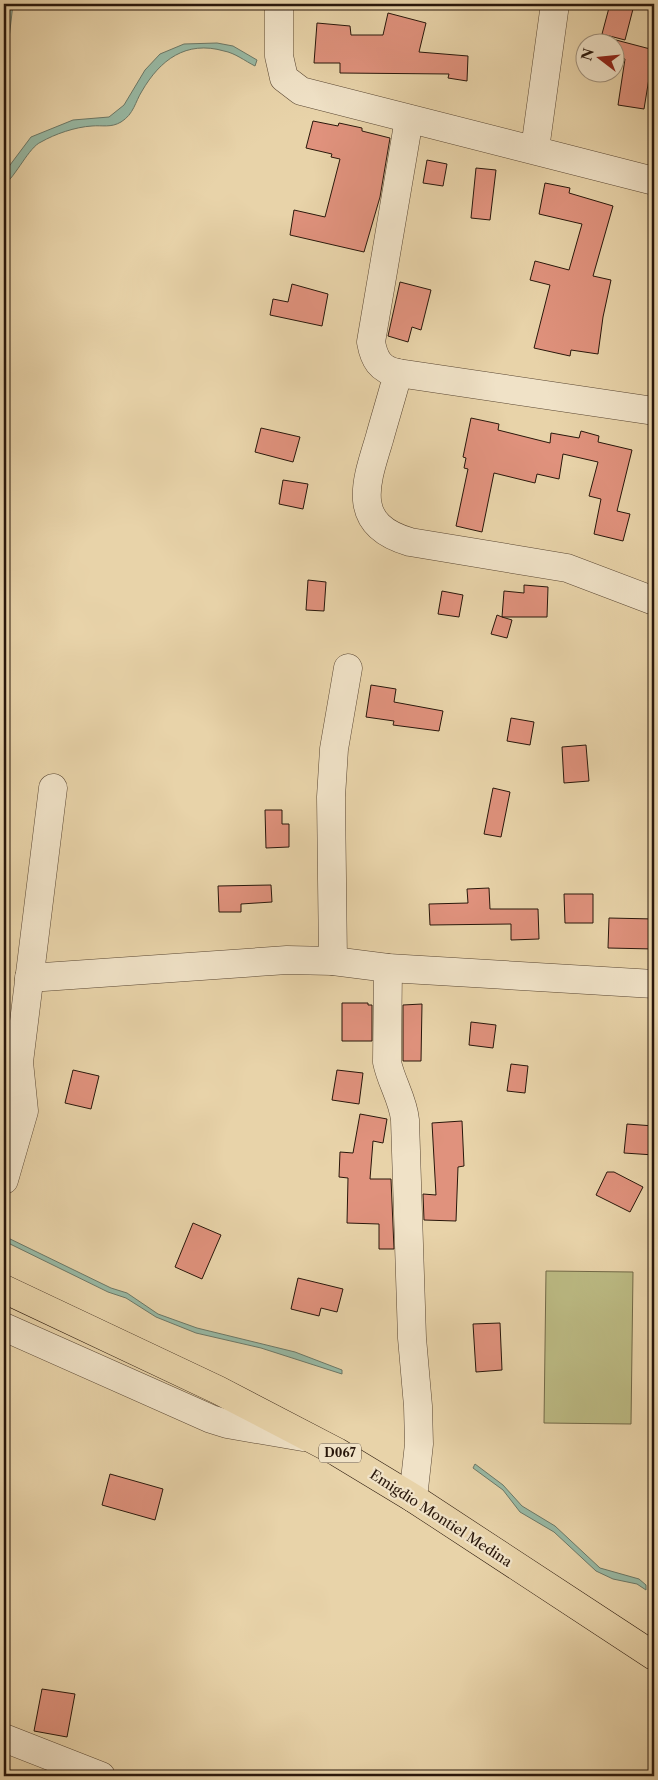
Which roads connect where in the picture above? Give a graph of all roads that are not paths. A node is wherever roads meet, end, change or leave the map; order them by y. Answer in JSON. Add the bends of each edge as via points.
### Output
{"nodes":[{"id":1,"x":280,"y":4,"type":"edge"},
{"id":2,"x":555,"y":4,"type":"edge"},
{"id":3,"x":409,"y":119,"type":"junction"},
{"id":4,"x":535,"y":149,"type":"junction"},
{"id":5,"x":654,"y":181,"type":"edge"},
{"id":6,"x":398,"y":373,"type":"junction"},
{"id":7,"x":654,"y":411,"type":"edge"},
{"id":8,"x":654,"y":601,"type":"edge"},
{"id":9,"x":348,"y":668,"type":"dead end"},
{"id":10,"x":53,"y":788,"type":"dead end"},
{"id":11,"x":333,"y":961,"type":"junction"},
{"id":12,"x":388,"y":968,"type":"junction"},
{"id":13,"x":29,"y":978,"type":"junction"},
{"id":14,"x":654,"y":984,"type":"edge"},
{"id":15,"x":4,"y":1180,"type":"edge"},
{"id":16,"x":4,"y":1289,"type":"edge"},
{"id":17,"x":4,"y":1327,"type":"edge"},
{"id":18,"x":312,"y":1438,"type":"junction"},
{"id":19,"x":413,"y":1498,"type":"junction"},
{"id":20,"x":654,"y":1656,"type":"edge"},
{"id":21,"x":4,"y":1738,"type":"edge"},
{"id":22,"x":101,"y":1776,"type":"edge"}],
"edges":[{"from":1,"to":3,"type":"street","via":[[279,56],[284,78],[301,91]]},
{"from":2,"to":4,"type":"street"},
{"from":3,"to":4,"type":"street"},
{"from":3,"to":6,"type":"street","via":[[371,342],[373,356],[380,365]]},
{"from":4,"to":5,"type":"street"},
{"from":6,"to":7,"type":"street"},
{"from":6,"to":8,"type":"street","via":[[367,479],[366,502],[375,521],[391,536],[410,542],[567,568]]},
{"from":9,"to":11,"type":"street","via":[[334,749],[331,797]]},
{"from":10,"to":13,"type":"street"},
{"from":11,"to":12,"type":"street"},
{"from":11,"to":13,"type":"street","via":[[287,960]]},
{"from":12,"to":14,"type":"street"},
{"from":12,"to":19,"type":"street","via":[[387,1062],[404,1106],[405,1120],[419,1444]]},
{"from":13,"to":15,"type":"street","via":[[19,1062],[24,1111]]},
{"from":16,"to":18,"type":"main road","name":"Emigdio Montiel Medina","number":"D067","via":[[138,1351]]},
{"from":17,"to":18,"type":"street","via":[[211,1419]]},
{"from":18,"to":19,"type":"main road","name":"Emigdio Montiel Medina","number":"D067"},
{"from":19,"to":20,"type":"main road","name":"Emigdio Montiel Medina","number":"D067"},
{"from":21,"to":22,"type":"street"}]}
